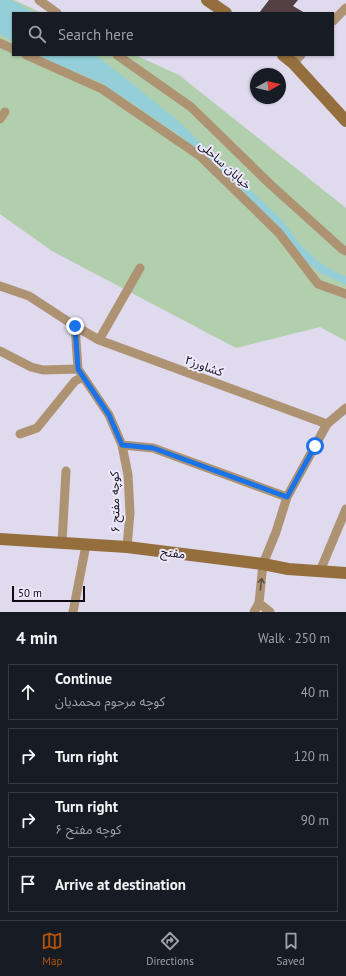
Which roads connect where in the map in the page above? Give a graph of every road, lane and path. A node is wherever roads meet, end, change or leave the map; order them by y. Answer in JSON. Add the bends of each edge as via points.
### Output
{"nodes":[{"id":1,"x":39,"y":0,"type":"edge"},
{"id":2,"x":207,"y":0,"type":"edge"},
{"id":3,"x":346,"y":8,"type":"edge"},
{"id":4,"x":56,"y":12,"type":"edge"},
{"id":5,"x":225,"y":12,"type":"edge"},
{"id":6,"x":334,"y":20,"type":"edge"},
{"id":7,"x":0,"y":43,"type":"edge"},
{"id":8,"x":12,"y":49,"type":"edge"},
{"id":9,"x":28,"y":56,"type":"edge"},
{"id":10,"x":118,"y":56,"type":"edge"},
{"id":11,"x":286,"y":56,"type":"edge"},
{"id":12,"x":297,"y":59,"type":"edge"},
{"id":13,"x":346,"y":121,"type":"edge"},
{"id":14,"x":346,"y":252,"type":"edge"},
{"id":15,"x":140,"y":268,"type":"dead end"},
{"id":16,"x":0,"y":286,"type":"edge"},
{"id":17,"x":346,"y":294,"type":"edge"},
{"id":18,"x":75,"y":326,"type":"junction"},
{"id":19,"x":99,"y":340,"type":"junction"},
{"id":20,"x":0,"y":351,"type":"edge"},
{"id":21,"x":80,"y":373,"type":"junction"},
{"id":22,"x":346,"y":409,"type":"edge"},
{"id":23,"x":327,"y":424,"type":"junction"},
{"id":24,"x":20,"y":434,"type":"dead end"},
{"id":25,"x":122,"y":445,"type":"junction"},
{"id":26,"x":66,"y":471,"type":"dead end"},
{"id":27,"x":287,"y":497,"type":"junction"},
{"id":28,"x":346,"y":509,"type":"edge"},
{"id":29,"x":0,"y":539,"type":"edge"},
{"id":30,"x":62,"y":543,"type":"junction"},
{"id":31,"x":86,"y":545,"type":"junction"},
{"id":32,"x":127,"y":547,"type":"junction"},
{"id":33,"x":263,"y":564,"type":"junction"},
{"id":34,"x":320,"y":571,"type":"junction"},
{"id":35,"x":346,"y":573,"type":"edge"},
{"id":36,"x":259,"y":603,"type":"junction"},
{"id":37,"x":73,"y":612,"type":"edge"},
{"id":38,"x":254,"y":612,"type":"edge"},
{"id":39,"x":270,"y":612,"type":"edge"}],
"edges":[{"from":1,"to":4,"type":"street"},
{"from":2,"to":5,"type":"main road"},
{"from":3,"to":6,"type":"street"},
{"from":7,"to":8,"type":"street"},
{"from":9,"to":17,"type":"street","name":"خیابان ساحلی","via":[[102,89],[200,156],[280,233],[318,284]]},
{"from":10,"to":14,"type":"street","name":"خیابان ساحلی","via":[[191,107],[270,185]]},
{"from":11,"to":12,"type":"main road"},
{"from":12,"to":13,"type":"main road"},
{"from":15,"to":19,"type":"street"},
{"from":16,"to":18,"type":"street","name":"کشاورز۲","via":[[29,296]]},
{"from":18,"to":19,"type":"street","name":"کشاورز۲"},
{"from":18,"to":21,"type":"street"},
{"from":19,"to":23,"type":"street","name":"کشاورز۲"},
{"from":20,"to":21,"type":"street","via":[[43,370]]},
{"from":21,"to":24,"type":"street","via":[[37,428]]},
{"from":21,"to":25,"type":"street","name":"کوچه مفتح ۶","via":[[109,415]]},
{"from":22,"to":23,"type":"street"},
{"from":23,"to":27,"type":"street"},
{"from":25,"to":27,"type":"street","via":[[153,448]]},
{"from":25,"to":32,"type":"street","name":"کوچه مفتح ۶","via":[[128,475],[130,513]]},
{"from":26,"to":30,"type":"street"},
{"from":27,"to":33,"type":"street"},
{"from":28,"to":34,"type":"street"},
{"from":29,"to":30,"type":"main road","name":"مفتح"},
{"from":30,"to":31,"type":"main road","name":"مفتح"},
{"from":31,"to":32,"type":"main road","name":"مفتح"},
{"from":31,"to":37,"type":"street"},
{"from":32,"to":33,"type":"main road","name":"مفتح"},
{"from":33,"to":34,"type":"main road","name":"مفتح"},
{"from":36,"to":33,"type":"street","one_way":true},
{"from":34,"to":35,"type":"main road","name":"مفتح"},
{"from":36,"to":38,"type":"street"},
{"from":36,"to":39,"type":"street"}]}
